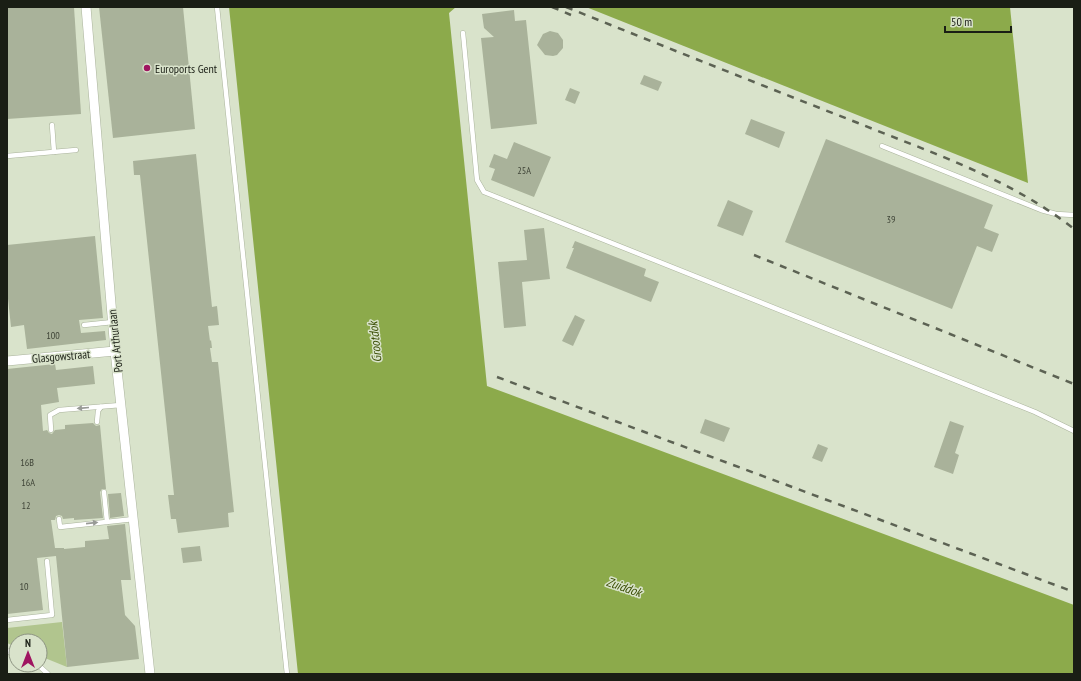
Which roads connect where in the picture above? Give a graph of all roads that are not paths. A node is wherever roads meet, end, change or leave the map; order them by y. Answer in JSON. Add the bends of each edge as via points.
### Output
{"nodes":[{"id":1,"x":86,"y":7,"type":"edge"},
{"id":2,"x":217,"y":7,"type":"edge"},
{"id":3,"x":462,"y":33,"type":"dead end"},
{"id":4,"x":52,"y":125,"type":"dead end"},
{"id":5,"x":882,"y":146,"type":"dead end"},
{"id":6,"x":76,"y":150,"type":"dead end"},
{"id":7,"x":54,"y":152,"type":"junction"},
{"id":8,"x":7,"y":156,"type":"edge"},
{"id":9,"x":1074,"y":215,"type":"edge"},
{"id":10,"x":113,"y":322,"type":"junction"},
{"id":11,"x":84,"y":325,"type":"dead end"},
{"id":12,"x":115,"y":351,"type":"junction"},
{"id":13,"x":7,"y":359,"type":"edge"},
{"id":14,"x":121,"y":405,"type":"junction"},
{"id":15,"x":100,"y":407,"type":"junction"},
{"id":16,"x":98,"y":422,"type":"dead end"},
{"id":17,"x":51,"y":430,"type":"dead end"},
{"id":18,"x":1074,"y":431,"type":"edge"},
{"id":19,"x":104,"y":492,"type":"dead end"},
{"id":20,"x":60,"y":519,"type":"dead end"},
{"id":21,"x":134,"y":519,"type":"junction"},
{"id":22,"x":107,"y":522,"type":"junction"},
{"id":23,"x":47,"y":561,"type":"dead end"},
{"id":24,"x":7,"y":620,"type":"edge"},
{"id":25,"x":150,"y":674,"type":"edge"},
{"id":26,"x":287,"y":674,"type":"edge"}],
"edges":[{"from":1,"to":10,"type":"street","name":"Port Arthurlaan"},
{"from":2,"to":26,"type":"lane"},
{"from":3,"to":18,"type":"lane","via":[[477,180],[484,192],[1028,410]]},
{"from":4,"to":7,"type":"lane"},
{"from":5,"to":9,"type":"lane","via":[[1041,210]]},
{"from":6,"to":7,"type":"lane"},
{"from":7,"to":8,"type":"lane"},
{"from":10,"to":11,"type":"lane"},
{"from":10,"to":12,"type":"street","name":"Port Arthurlaan"},
{"from":12,"to":13,"type":"street","name":"Glasgowstraat"},
{"from":12,"to":14,"type":"street","name":"Port Arthurlaan"},
{"from":14,"to":15,"type":"lane"},
{"from":14,"to":21,"type":"street","name":"Port Arthurlaan"},
{"from":15,"to":16,"type":"lane"},
{"from":15,"to":17,"type":"lane","one_way":true,"via":[[59,410],[50,415]]},
{"from":19,"to":22,"type":"lane"},
{"from":20,"to":22,"type":"lane","one_way":true,"via":[[60,527]]},
{"from":21,"to":22,"type":"lane"},
{"from":21,"to":25,"type":"street","name":"Port Arthurlaan"},
{"from":23,"to":24,"type":"lane","via":[[52,614]]}]}
